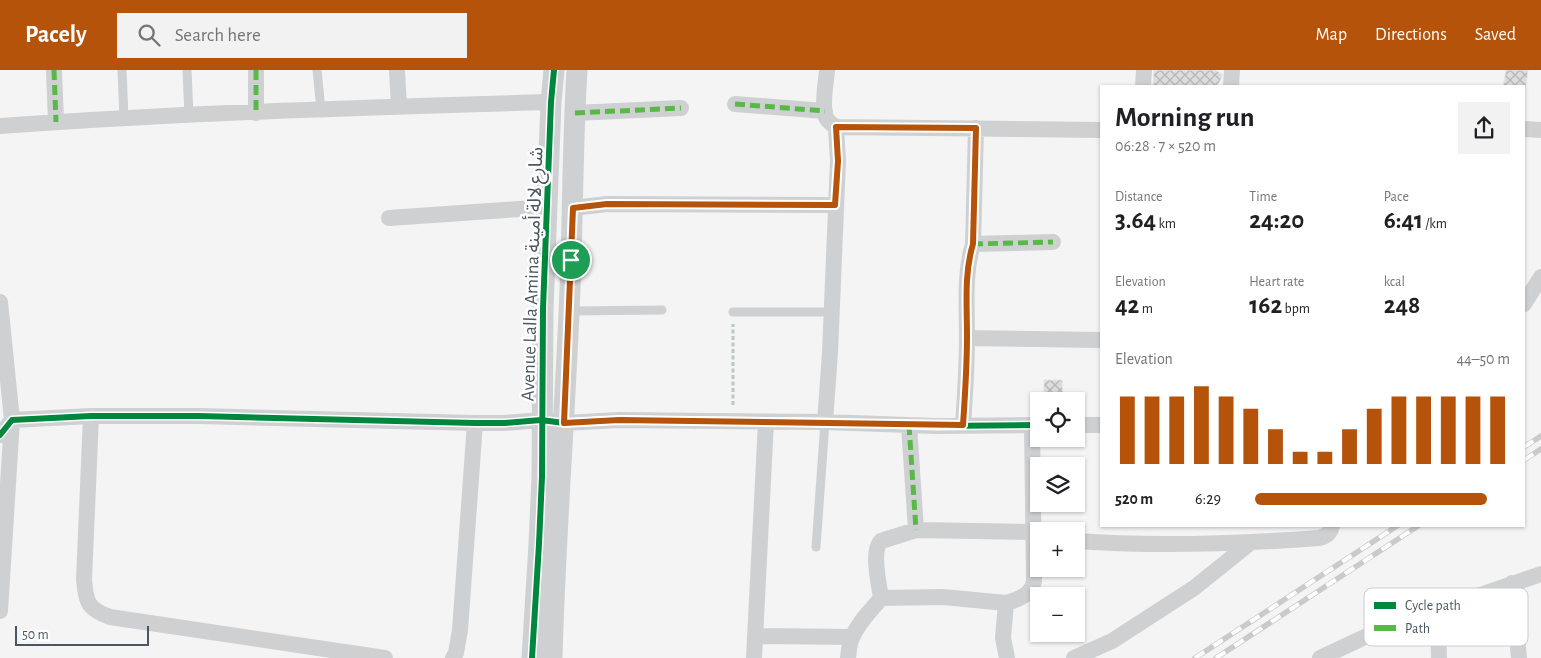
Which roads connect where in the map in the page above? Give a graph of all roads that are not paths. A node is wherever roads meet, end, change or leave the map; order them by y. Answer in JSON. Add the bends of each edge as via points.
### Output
{"nodes":[{"id":1,"x":54,"y":70,"type":"edge"},
{"id":2,"x":122,"y":70,"type":"edge"},
{"id":3,"x":187,"y":70,"type":"edge"},
{"id":4,"x":256,"y":70,"type":"edge"},
{"id":5,"x":317,"y":70,"type":"edge"},
{"id":6,"x":397,"y":70,"type":"edge"},
{"id":7,"x":554,"y":70,"type":"edge"},
{"id":8,"x":577,"y":70,"type":"edge"},
{"id":9,"x":827,"y":70,"type":"edge"},
{"id":10,"x":1144,"y":70,"type":"edge"},
{"id":11,"x":1232,"y":70,"type":"edge"},
{"id":12,"x":1143,"y":85,"type":"edge"},
{"id":13,"x":1231,"y":85,"type":"edge"},
{"id":14,"x":551,"y":102,"type":"junction"},
{"id":15,"x":735,"y":104,"type":"dead end"},
{"id":16,"x":399,"y":107,"type":"junction"},
{"id":17,"x":681,"y":108,"type":"dead end"},
{"id":18,"x":321,"y":110,"type":"junction"},
{"id":19,"x":825,"y":111,"type":"junction"},
{"id":20,"x":256,"y":113,"type":"junction"},
{"id":21,"x":575,"y":113,"type":"junction"},
{"id":22,"x":189,"y":116,"type":"junction"},
{"id":23,"x":124,"y":118,"type":"junction"},
{"id":24,"x":56,"y":122,"type":"junction"},
{"id":25,"x":0,"y":126,"type":"edge"},
{"id":26,"x":836,"y":127,"type":"junction"},
{"id":27,"x":976,"y":128,"type":"junction"},
{"id":28,"x":1525,"y":129,"type":"edge"},
{"id":29,"x":1100,"y":130,"type":"edge"},
{"id":30,"x":1541,"y":130,"type":"edge"},
{"id":31,"x":835,"y":205,"type":"junction"},
{"id":32,"x":548,"y":207,"type":"junction"},
{"id":33,"x":573,"y":208,"type":"junction"},
{"id":34,"x":389,"y":218,"type":"dead end"},
{"id":35,"x":1053,"y":242,"type":"dead end"},
{"id":36,"x":973,"y":244,"type":"junction"},
{"id":37,"x":1541,"y":277,"type":"edge"},
{"id":38,"x":0,"y":302,"type":"edge"},
{"id":39,"x":1525,"y":302,"type":"edge"},
{"id":40,"x":662,"y":310,"type":"dead end"},
{"id":41,"x":569,"y":311,"type":"junction"},
{"id":42,"x":734,"y":312,"type":"road end"},
{"id":43,"x":832,"y":312,"type":"junction"},
{"id":44,"x":967,"y":338,"type":"junction"},
{"id":45,"x":1100,"y":340,"type":"edge"},
{"id":46,"x":91,"y":416,"type":"junction"},
{"id":47,"x":12,"y":420,"type":"junction"},
{"id":48,"x":541,"y":420,"type":"junction"},
{"id":49,"x":766,"y":422,"type":"junction"},
{"id":50,"x":825,"y":422,"type":"junction"},
{"id":51,"x":475,"y":423,"type":"junction"},
{"id":52,"x":564,"y":423,"type":"junction"},
{"id":53,"x":909,"y":425,"type":"junction"},
{"id":54,"x":963,"y":425,"type":"junction"},
{"id":55,"x":1030,"y":425,"type":"edge"},
{"id":56,"x":1085,"y":425,"type":"edge"},
{"id":57,"x":1100,"y":425,"type":"edge"},
{"id":58,"x":0,"y":435,"type":"edge"},
{"id":59,"x":1035,"y":447,"type":"edge"},
{"id":60,"x":1035,"y":522,"type":"edge"},
{"id":61,"x":1332,"y":527,"type":"edge"},
{"id":62,"x":916,"y":530,"type":"junction"},
{"id":63,"x":1030,"y":536,"type":"edge"},
{"id":64,"x":1085,"y":541,"type":"edge"},
{"id":65,"x":1250,"y":543,"type":"junction"},
{"id":66,"x":816,"y":547,"type":"dead end"},
{"id":67,"x":1541,"y":574,"type":"edge"},
{"id":68,"x":1034,"y":577,"type":"edge"},
{"id":69,"x":1512,"y":583,"type":"junction"},
{"id":70,"x":1498,"y":588,"type":"edge"},
{"id":71,"x":1512,"y":588,"type":"edge"},
{"id":72,"x":881,"y":598,"type":"junction"},
{"id":73,"x":1006,"y":603,"type":"junction"},
{"id":74,"x":0,"y":612,"type":"edge"},
{"id":75,"x":756,"y":636,"type":"junction"},
{"id":76,"x":852,"y":637,"type":"junction"},
{"id":77,"x":1364,"y":637,"type":"edge"},
{"id":78,"x":385,"y":658,"type":"edge"},
{"id":79,"x":453,"y":658,"type":"edge"},
{"id":80,"x":532,"y":658,"type":"edge"},
{"id":81,"x":552,"y":658,"type":"edge"},
{"id":82,"x":754,"y":658,"type":"edge"},
{"id":83,"x":848,"y":658,"type":"edge"},
{"id":84,"x":1007,"y":658,"type":"edge"},
{"id":85,"x":1074,"y":658,"type":"edge"},
{"id":86,"x":1320,"y":658,"type":"edge"}],
"edges":[{"from":1,"to":24,"type":"street"},
{"from":2,"to":23,"type":"lane"},
{"from":3,"to":22,"type":"lane"},
{"from":4,"to":20,"type":"street"},
{"from":5,"to":18,"type":"lane"},
{"from":6,"to":16,"type":"street"},
{"from":7,"to":14,"type":"street","name":"Avenue Lalla Amina شارع لالة أمينة"},
{"from":8,"to":21,"type":"street","name":"Avenue Lalla Amina شارع لالة أمينة"},
{"from":9,"to":19,"type":"street"},
{"from":10,"to":12,"type":"street"},
{"from":11,"to":13,"type":"street"},
{"from":14,"to":16,"type":"street"},
{"from":14,"to":32,"type":"street","name":"Avenue Lalla Amina شارع لالة أمينة"},
{"from":15,"to":19,"type":"street"},
{"from":16,"to":18,"type":"street"},
{"from":17,"to":21,"type":"street"},
{"from":18,"to":20,"type":"street"},
{"from":19,"to":26,"type":"street","via":[[830,123]]},
{"from":20,"to":22,"type":"street"},
{"from":21,"to":33,"type":"street","name":"Avenue Lalla Amina شارع لالة أمينة"},
{"from":22,"to":23,"type":"street"},
{"from":23,"to":24,"type":"street"},
{"from":24,"to":25,"type":"street"},
{"from":26,"to":27,"type":"street"},
{"from":26,"to":31,"type":"street"},
{"from":27,"to":29,"type":"street"},
{"from":27,"to":36,"type":"street"},
{"from":28,"to":30,"type":"street"},
{"from":31,"to":33,"type":"street","via":[[607,204]]},
{"from":31,"to":43,"type":"street"},
{"from":32,"to":34,"type":"street"},
{"from":32,"to":48,"type":"street","name":"Avenue Lalla Amina شارع لالة أمينة"},
{"from":33,"to":41,"type":"street","name":"Avenue Lalla Amina شارع لالة أمينة"},
{"from":35,"to":36,"type":"street"},
{"from":36,"to":44,"type":"street","via":[[966,286]]},
{"from":37,"to":39,"type":"street"},
{"from":38,"to":47,"type":"street"},
{"from":40,"to":41,"type":"lane"},
{"from":41,"to":52,"type":"street","name":"Avenue Lalla Amina شارع لالة أمينة"},
{"from":42,"to":43,"type":"lane"},
{"from":43,"to":50,"type":"street"},
{"from":44,"to":45,"type":"street"},
{"from":44,"to":54,"type":"street"},
{"from":46,"to":47,"type":"street"},
{"from":46,"to":51,"type":"street"},
{"from":46,"to":78,"type":"street","via":[[84,580],[87,602],[96,612],[110,617]]},
{"from":47,"to":58,"type":"street"},
{"from":47,"to":74,"type":"street"},
{"from":48,"to":51,"type":"street"},
{"from":48,"to":52,"type":"street"},
{"from":48,"to":80,"type":"street","name":"Avenue Lalla Amina شارع لالة أمينة","via":[[540,524]]},
{"from":49,"to":50,"type":"street"},
{"from":49,"to":52,"type":"street","via":[[619,420]]},
{"from":49,"to":75,"type":"street"},
{"from":50,"to":53,"type":"street"},
{"from":50,"to":66,"type":"lane"},
{"from":51,"to":79,"type":"street","via":[[460,636]]},
{"from":52,"to":81,"type":"street","name":"Avenue Lalla Amina شارع لالة أمينة"},
{"from":53,"to":54,"type":"street"},
{"from":53,"to":62,"type":"street"},
{"from":54,"to":55,"type":"street"},
{"from":56,"to":57,"type":"street"},
{"from":59,"to":60,"type":"street"},
{"from":61,"to":65,"type":"street","via":[[1326,536],[1319,538]]},
{"from":62,"to":63,"type":"street"},
{"from":62,"to":72,"type":"street","via":[[878,544]]},
{"from":64,"to":65,"type":"street","via":[[1158,545]]},
{"from":65,"to":85,"type":"street","via":[[1194,588],[1112,641]]},
{"from":67,"to":69,"type":"street"},
{"from":68,"to":73,"type":"street","via":[[1031,590]]},
{"from":69,"to":70,"type":"street"},
{"from":69,"to":71,"type":"street"},
{"from":72,"to":73,"type":"street"},
{"from":72,"to":76,"type":"street"},
{"from":73,"to":84,"type":"street","via":[[1003,638]]},
{"from":75,"to":76,"type":"street"},
{"from":75,"to":82,"type":"street"},
{"from":76,"to":83,"type":"street"},
{"from":77,"to":86,"type":"street"}]}
